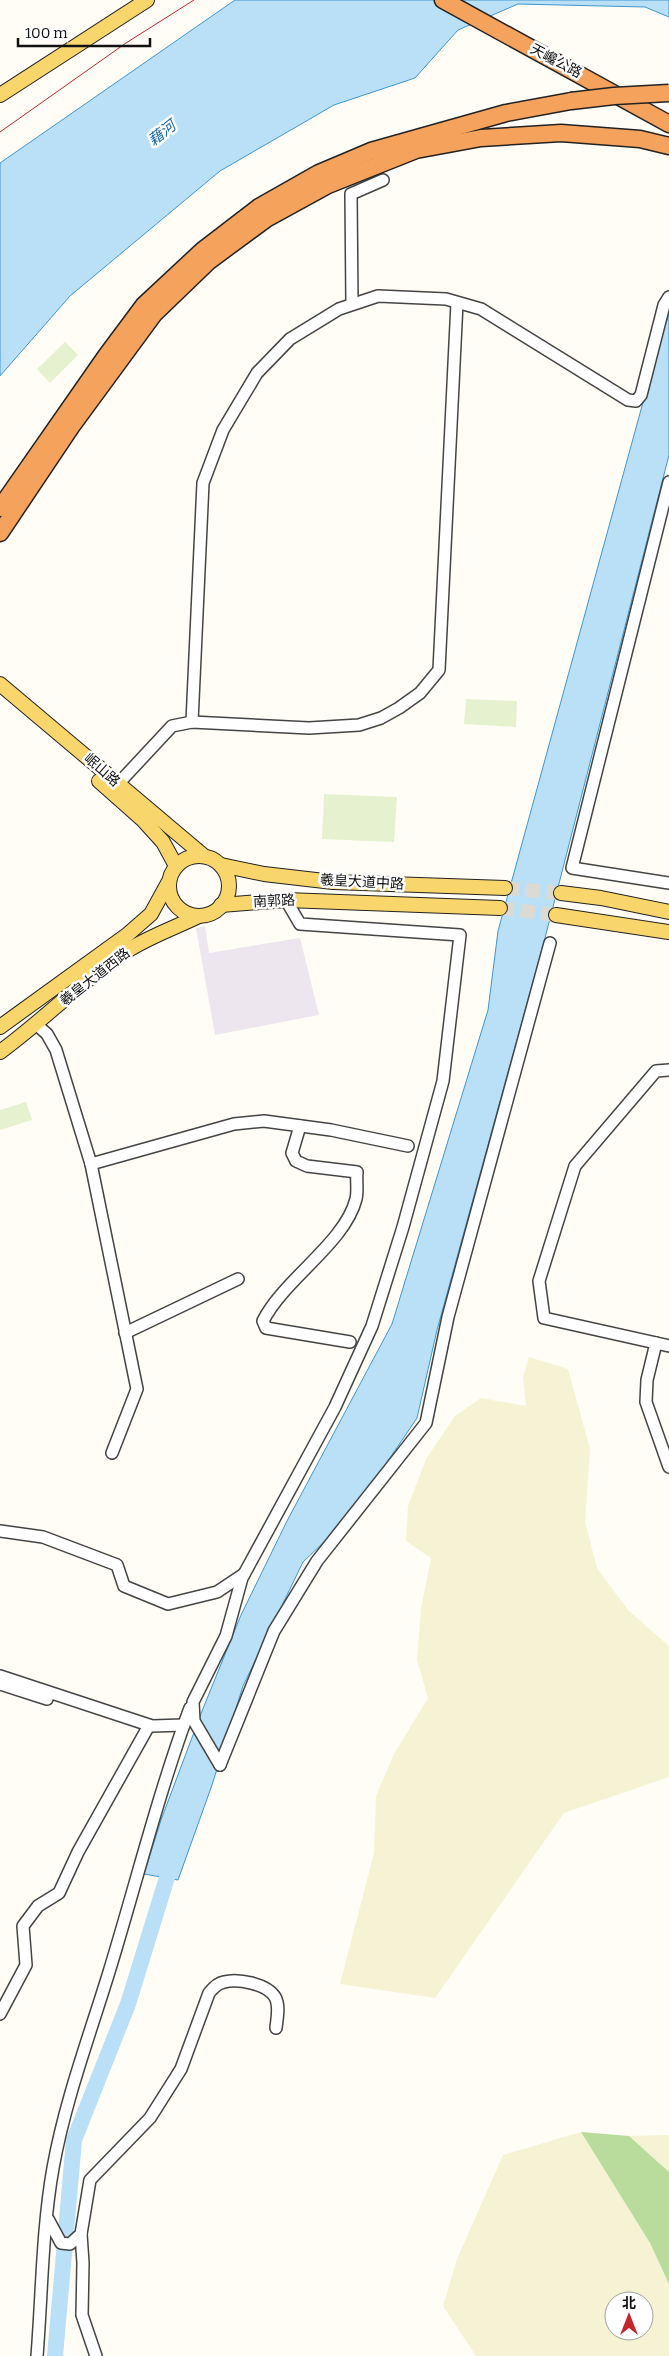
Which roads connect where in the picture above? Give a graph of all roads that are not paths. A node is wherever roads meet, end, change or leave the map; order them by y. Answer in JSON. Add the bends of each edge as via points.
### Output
{"nodes":[{"id":1,"x":130,"y":0,"type":"edge"},
{"id":2,"x":147,"y":0,"type":"edge"},
{"id":3,"x":443,"y":0,"type":"edge"},
{"id":4,"x":456,"y":0,"type":"edge"},
{"id":5,"x":0,"y":83,"type":"edge"},
{"id":6,"x":669,"y":93,"type":"edge"},
{"id":7,"x":0,"y":95,"type":"edge"},
{"id":8,"x":669,"y":114,"type":"edge"},
{"id":9,"x":669,"y":124,"type":"edge"},
{"id":10,"x":669,"y":146,"type":"edge"},
{"id":11,"x":383,"y":180,"type":"dead end"},
{"id":12,"x":669,"y":297,"type":"edge"},
{"id":13,"x":458,"y":302,"type":"junction"},
{"id":14,"x":352,"y":304,"type":"junction"},
{"id":15,"x":669,"y":482,"type":"edge"},
{"id":16,"x":0,"y":508,"type":"edge"},
{"id":17,"x":0,"y":533,"type":"edge"},
{"id":18,"x":0,"y":684,"type":"edge"},
{"id":19,"x":0,"y":696,"type":"edge"},
{"id":20,"x":192,"y":722,"type":"junction"},
{"id":21,"x":117,"y":784,"type":"junction"},
{"id":22,"x":204,"y":856,"type":"junction"},
{"id":23,"x":221,"y":865,"type":"junction"},
{"id":24,"x":176,"y":866,"type":"junction"},
{"id":25,"x":168,"y":883,"type":"junction"},
{"id":26,"x":669,"y":883,"type":"edge"},
{"id":27,"x":505,"y":888,"type":"tunnel mouth"},
{"id":28,"x":560,"y":893,"type":"tunnel mouth"},
{"id":29,"x":286,"y":900,"type":"junction"},
{"id":30,"x":326,"y":900,"type":"joint"},
{"id":31,"x":221,"y":905,"type":"junction"},
{"id":32,"x":500,"y":908,"type":"tunnel mouth"},
{"id":33,"x":669,"y":912,"type":"edge"},
{"id":34,"x":556,"y":915,"type":"tunnel mouth"},
{"id":35,"x":199,"y":916,"type":"junction"},
{"id":36,"x":669,"y":932,"type":"edge"},
{"id":37,"x":550,"y":943,"type":"dead end"},
{"id":38,"x":37,"y":1025,"type":"junction"},
{"id":39,"x":0,"y":1027,"type":"edge"},
{"id":40,"x":0,"y":1052,"type":"edge"},
{"id":41,"x":669,"y":1070,"type":"edge"},
{"id":42,"x":300,"y":1126,"type":"junction"},
{"id":43,"x":408,"y":1146,"type":"dead end"},
{"id":44,"x":91,"y":1164,"type":"junction"},
{"id":45,"x":238,"y":1279,"type":"dead end"},
{"id":46,"x":124,"y":1332,"type":"junction"},
{"id":47,"x":350,"y":1342,"type":"dead end"},
{"id":48,"x":656,"y":1343,"type":"junction"},
{"id":49,"x":669,"y":1346,"type":"edge"},
{"id":50,"x":112,"y":1453,"type":"dead end"},
{"id":51,"x":669,"y":1467,"type":"edge"},
{"id":52,"x":0,"y":1531,"type":"edge"},
{"id":53,"x":245,"y":1573,"type":"junction"},
{"id":54,"x":0,"y":1676,"type":"edge"},
{"id":55,"x":0,"y":1684,"type":"edge"},
{"id":56,"x":186,"y":1727,"type":"junction"},
{"id":57,"x":147,"y":1729,"type":"junction"},
{"id":58,"x":0,"y":2014,"type":"edge"},
{"id":59,"x":276,"y":2028,"type":"dead end"},
{"id":60,"x":47,"y":2217,"type":"junction"},
{"id":61,"x":81,"y":2234,"type":"junction"},
{"id":62,"x":38,"y":2356,"type":"edge"},
{"id":63,"x":96,"y":2356,"type":"edge"}],
"edges":[{"from":1,"to":5,"type":"main road"},
{"from":2,"to":7,"type":"main road"},
{"from":3,"to":9,"type":"highway","name":"天巉公路","bridge":true},
{"from":4,"to":8,"type":"highway","name":"天巉公路","bridge":true},
{"from":6,"to":16,"type":"highway","bridge":true,"via":[[614,96],[506,113],[370,151],[319,172],[259,208],[203,250],[144,306]]},
{"from":10,"to":17,"type":"highway","via":[[640,139],[561,133],[481,138],[425,148],[328,185],[266,219],[209,261],[154,314],[71,427]]},
{"from":11,"to":14,"type":"street","via":[[351,194]]},
{"from":12,"to":13,"type":"street","via":[[664,305],[641,395],[636,401],[628,400],[481,309]]},
{"from":13,"to":14,"type":"street","via":[[378,296]]},
{"from":13,"to":20,"type":"street","via":[[439,670],[420,693],[399,708],[359,725],[309,728]]},
{"from":14,"to":20,"type":"street","via":[[290,339],[257,373],[223,430],[206,474]]},
{"from":15,"to":26,"type":"street","via":[[572,868]]},
{"from":18,"to":21,"type":"main road","name":"岷山路"},
{"from":19,"to":24,"type":"main road","name":"岷山路","via":[[143,820],[164,842]]},
{"from":20,"to":21,"type":"street","via":[[172,726]]},
{"from":21,"to":22,"type":"main road","name":"岷山路"},
{"from":22,"to":23,"type":"main road"},
{"from":22,"to":24,"type":"main road","via":[[186,858]]},
{"from":23,"to":27,"type":"main road","name":"羲皇大道中路","via":[[333,882]]},
{"from":23,"to":31,"type":"main road","via":[[229,888]]},
{"from":24,"to":25,"type":"main road"},
{"from":25,"to":35,"type":"main road","via":[[176,906]]},
{"from":25,"to":39,"type":"main road","name":"羲皇大道西路","via":[[151,914],[127,935]]},
{"from":28,"to":33,"type":"main road"},
{"from":29,"to":30,"type":"main road","name":"南郭路"},
{"from":29,"to":31,"type":"main road","name":"南郭路"},
{"from":29,"to":53,"type":"street","via":[[300,924],[460,935],[443,1080],[372,1326],[334,1407]]},
{"from":30,"to":32,"type":"main road","name":"羲皇大道中路"},
{"from":31,"to":35,"type":"main road","via":[[211,913]]},
{"from":34,"to":36,"type":"main road"},
{"from":35,"to":38,"type":"main road","name":"羲皇大道西路","via":[[131,948],[105,966]]},
{"from":37,"to":56,"type":"street","via":[[448,1317],[426,1423],[316,1562],[274,1631],[220,1765]]},
{"from":38,"to":40,"type":"main road","name":"羲皇大道西路"},
{"from":38,"to":44,"type":"street","via":[[47,1034],[56,1050]]},
{"from":41,"to":48,"type":"street","via":[[656,1071],[574,1166],[539,1281],[544,1318]]},
{"from":42,"to":43,"type":"street"},
{"from":42,"to":44,"type":"street","via":[[264,1121],[234,1124]]},
{"from":42,"to":47,"type":"street","via":[[292,1153],[296,1161],[306,1166],[357,1172],[356,1199],[343,1225],[273,1305],[263,1321],[266,1328]]},
{"from":44,"to":46,"type":"street"},
{"from":45,"to":46,"type":"street"},
{"from":46,"to":50,"type":"street","via":[[137,1389]]},
{"from":48,"to":49,"type":"street"},
{"from":48,"to":51,"type":"street","via":[[647,1380],[646,1402]]},
{"from":52,"to":53,"type":"street","via":[[43,1537],[116,1565],[124,1586],[168,1604],[217,1592]]},
{"from":53,"to":56,"type":"street","via":[[226,1636],[193,1702]]},
{"from":54,"to":56,"type":"street","via":[[152,1726]]},
{"from":55,"to":57,"type":"street"},
{"from":56,"to":57,"type":"street"},
{"from":56,"to":60,"type":"street","via":[[70,2093],[53,2168]]},
{"from":57,"to":58,"type":"street","via":[[78,1852],[59,1893],[38,1906],[23,1926],[26,1965]]},
{"from":59,"to":61,"type":"street","via":[[277,2004],[266,1989],[231,1980],[222,1982],[209,1993],[181,2069],[155,2110],[90,2180]]},
{"from":60,"to":61,"type":"street","via":[[66,2244]]},
{"from":60,"to":62,"type":"street"},
{"from":61,"to":63,"type":"street","via":[[82,2315]]}]}
